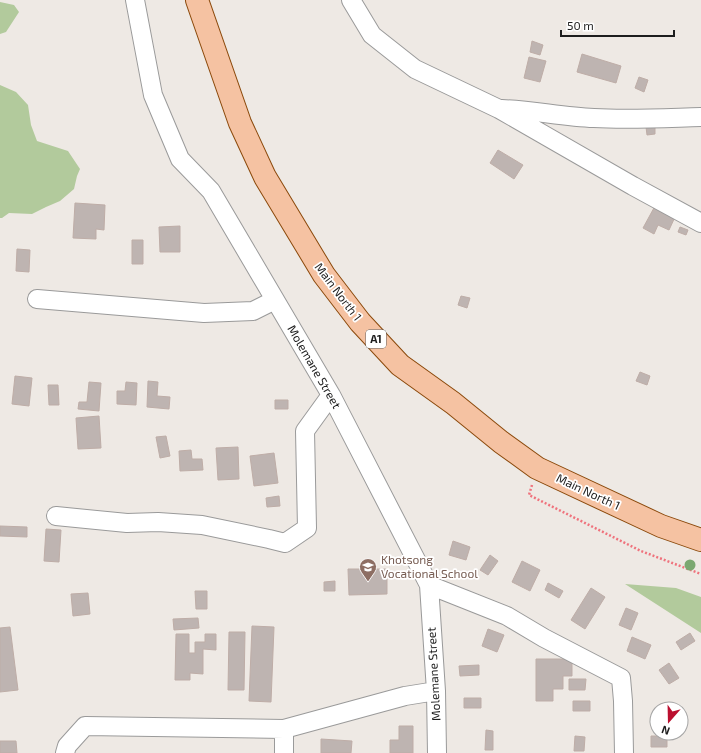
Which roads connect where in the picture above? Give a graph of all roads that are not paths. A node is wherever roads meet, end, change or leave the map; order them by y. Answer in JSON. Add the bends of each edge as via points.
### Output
{"nodes":[{"id":1,"x":135,"y":0,"type":"edge"},
{"id":2,"x":197,"y":0,"type":"edge"},
{"id":3,"x":351,"y":0,"type":"edge"},
{"id":4,"x":499,"y":109,"type":"junction"},
{"id":5,"x":701,"y":117,"type":"edge"},
{"id":6,"x":701,"y":223,"type":"edge"},
{"id":7,"x":37,"y":299,"type":"dead end"},
{"id":8,"x":275,"y":300,"type":"junction"},
{"id":9,"x":332,"y":394,"type":"junction"},
{"id":10,"x":56,"y":516,"type":"dead end"},
{"id":11,"x":701,"y":540,"type":"edge"},
{"id":12,"x":429,"y":586,"type":"junction"},
{"id":13,"x":436,"y":691,"type":"junction"},
{"id":14,"x":284,"y":729,"type":"junction"},
{"id":15,"x":65,"y":753,"type":"edge"},
{"id":16,"x":284,"y":753,"type":"edge"},
{"id":17,"x":437,"y":753,"type":"edge"},
{"id":18,"x":624,"y":753,"type":"edge"}],
"edges":[{"from":1,"to":8,"type":"street","name":"Molemane Street","via":[[153,95],[180,159],[211,191]]},
{"from":2,"to":11,"type":"main road","name":"Main North 1","number":"A1","via":[[240,122],[265,177],[324,275],[360,322],[400,365],[537,468],[661,526]]},
{"from":3,"to":4,"type":"street","via":[[372,35],[414,69]]},
{"from":4,"to":5,"type":"street","via":[[593,118]]},
{"from":4,"to":6,"type":"street"},
{"from":7,"to":8,"type":"street","via":[[204,313],[253,311]]},
{"from":8,"to":9,"type":"street","name":"Molemane Street"},
{"from":9,"to":10,"type":"street","via":[[305,431],[308,528],[286,543],[202,525],[127,523]]},
{"from":9,"to":12,"type":"street","name":"Molemane Street"},
{"from":12,"to":13,"type":"street","name":"Molemane Street"},
{"from":12,"to":18,"type":"street","via":[[507,616],[621,678]]},
{"from":13,"to":14,"type":"street","via":[[405,696]]},
{"from":13,"to":17,"type":"street","name":"Molemane Street"},
{"from":14,"to":15,"type":"street","via":[[85,726],[67,746]]},
{"from":14,"to":16,"type":"street"}]}
